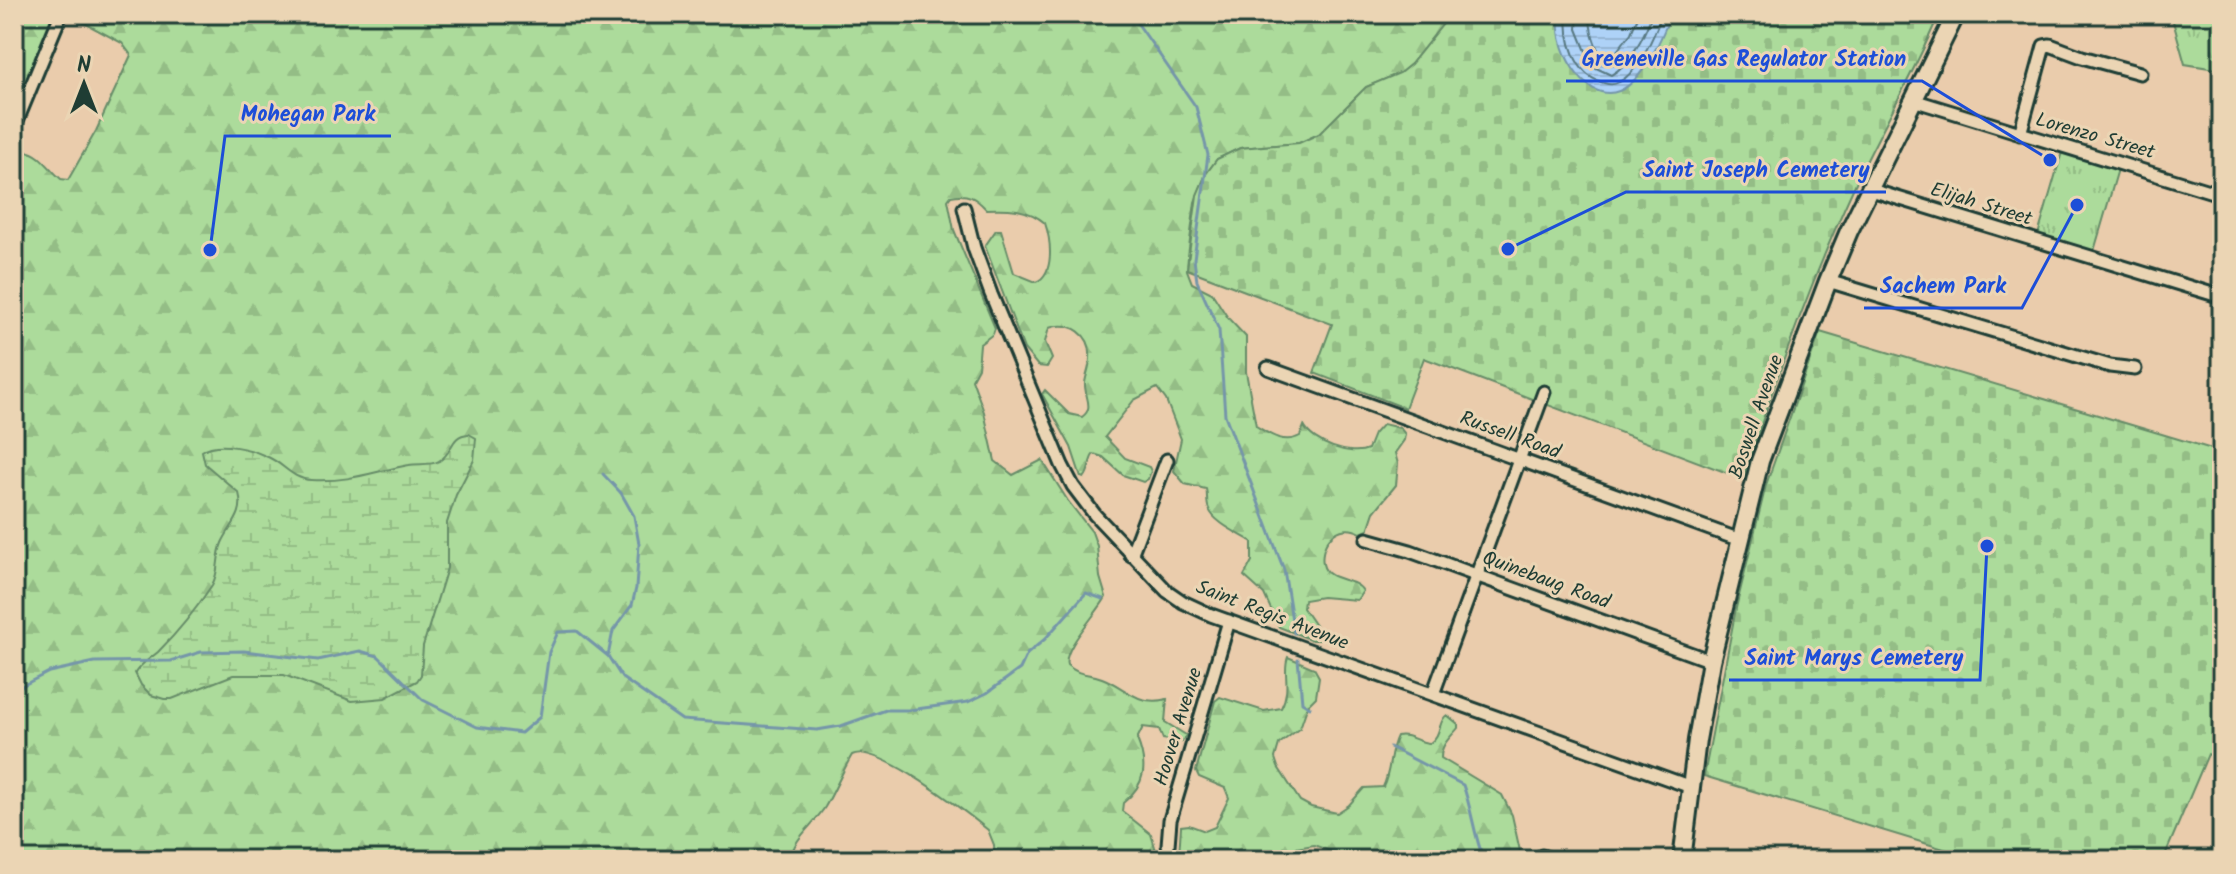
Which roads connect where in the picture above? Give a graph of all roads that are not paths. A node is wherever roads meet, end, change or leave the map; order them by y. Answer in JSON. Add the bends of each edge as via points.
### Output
{"nodes":[{"id":1,"x":61,"y":14,"type":"edge"},
{"id":2,"x":1956,"y":14,"type":"edge"},
{"id":3,"x":2140,"y":73,"type":"dead end"},
{"id":4,"x":1913,"y":100,"type":"junction"},
{"id":5,"x":14,"y":128,"type":"edge"},
{"id":6,"x":2020,"y":134,"type":"junction"},
{"id":7,"x":1868,"y":189,"type":"junction"},
{"id":8,"x":2222,"y":195,"type":"edge"},
{"id":9,"x":964,"y":208,"type":"dead end"},
{"id":10,"x":1828,"y":281,"type":"junction"},
{"id":11,"x":2222,"y":297,"type":"edge"},
{"id":12,"x":1268,"y":368,"type":"dead end"},
{"id":13,"x":2135,"y":369,"type":"dead end"},
{"id":14,"x":1544,"y":392,"type":"dead end"},
{"id":15,"x":1519,"y":459,"type":"junction"},
{"id":16,"x":1167,"y":460,"type":"dead end"},
{"id":17,"x":1367,"y":539,"type":"dead end"},
{"id":18,"x":1740,"y":540,"type":"junction"},
{"id":19,"x":1131,"y":555,"type":"junction"},
{"id":20,"x":1477,"y":575,"type":"junction"},
{"id":21,"x":1229,"y":621,"type":"junction"},
{"id":22,"x":1711,"y":661,"type":"junction"},
{"id":23,"x":1433,"y":694,"type":"junction"},
{"id":24,"x":1691,"y":787,"type":"junction"},
{"id":25,"x":1168,"y":845,"type":"dead end"},
{"id":26,"x":1682,"y":859,"type":"edge"},
{"id":27,"x":1701,"y":860,"type":"edge"}],
"edges":[{"from":1,"to":5,"type":"street"},
{"from":2,"to":4,"type":"main road","name":"Boswell Avenue"},
{"from":3,"to":6,"type":"street","via":[[2044,46]]},
{"from":4,"to":6,"type":"street","name":"Lorenzo Street"},
{"from":4,"to":7,"type":"main road","name":"Boswell Avenue"},
{"from":6,"to":8,"type":"street","name":"Lorenzo Street"},
{"from":7,"to":10,"type":"main road","name":"Boswell Avenue"},
{"from":7,"to":11,"type":"street","name":"Elijah Street"},
{"from":9,"to":19,"type":"street","name":"Saint Regis Avenue","via":[[991,294],[1062,465],[1083,501]]},
{"from":10,"to":13,"type":"street","via":[[2110,366]]},
{"from":10,"to":18,"type":"main road","name":"Boswell Avenue","via":[[1760,461]]},
{"from":12,"to":15,"type":"street","name":"Russell Road"},
{"from":14,"to":15,"type":"street"},
{"from":15,"to":18,"type":"street","name":"Russell Road"},
{"from":15,"to":20,"type":"street"},
{"from":16,"to":19,"type":"street"},
{"from":17,"to":20,"type":"street","name":"Quinebaug Road"},
{"from":18,"to":22,"type":"main road","name":"Boswell Avenue"},
{"from":19,"to":21,"type":"street","name":"Saint Regis Avenue","via":[[1175,597]]},
{"from":20,"to":22,"type":"street","name":"Quinebaug Road"},
{"from":20,"to":23,"type":"street"},
{"from":21,"to":23,"type":"street","name":"Saint Regis Avenue"},
{"from":21,"to":25,"type":"street","name":"Hoover Avenue","via":[[1170,820]]},
{"from":22,"to":24,"type":"main road","name":"Boswell Avenue"},
{"from":23,"to":24,"type":"street","name":"Saint Regis Avenue"},
{"from":24,"to":26,"type":"main road","name":"Boswell Avenue"},
{"from":26,"to":27,"type":"street"}]}
